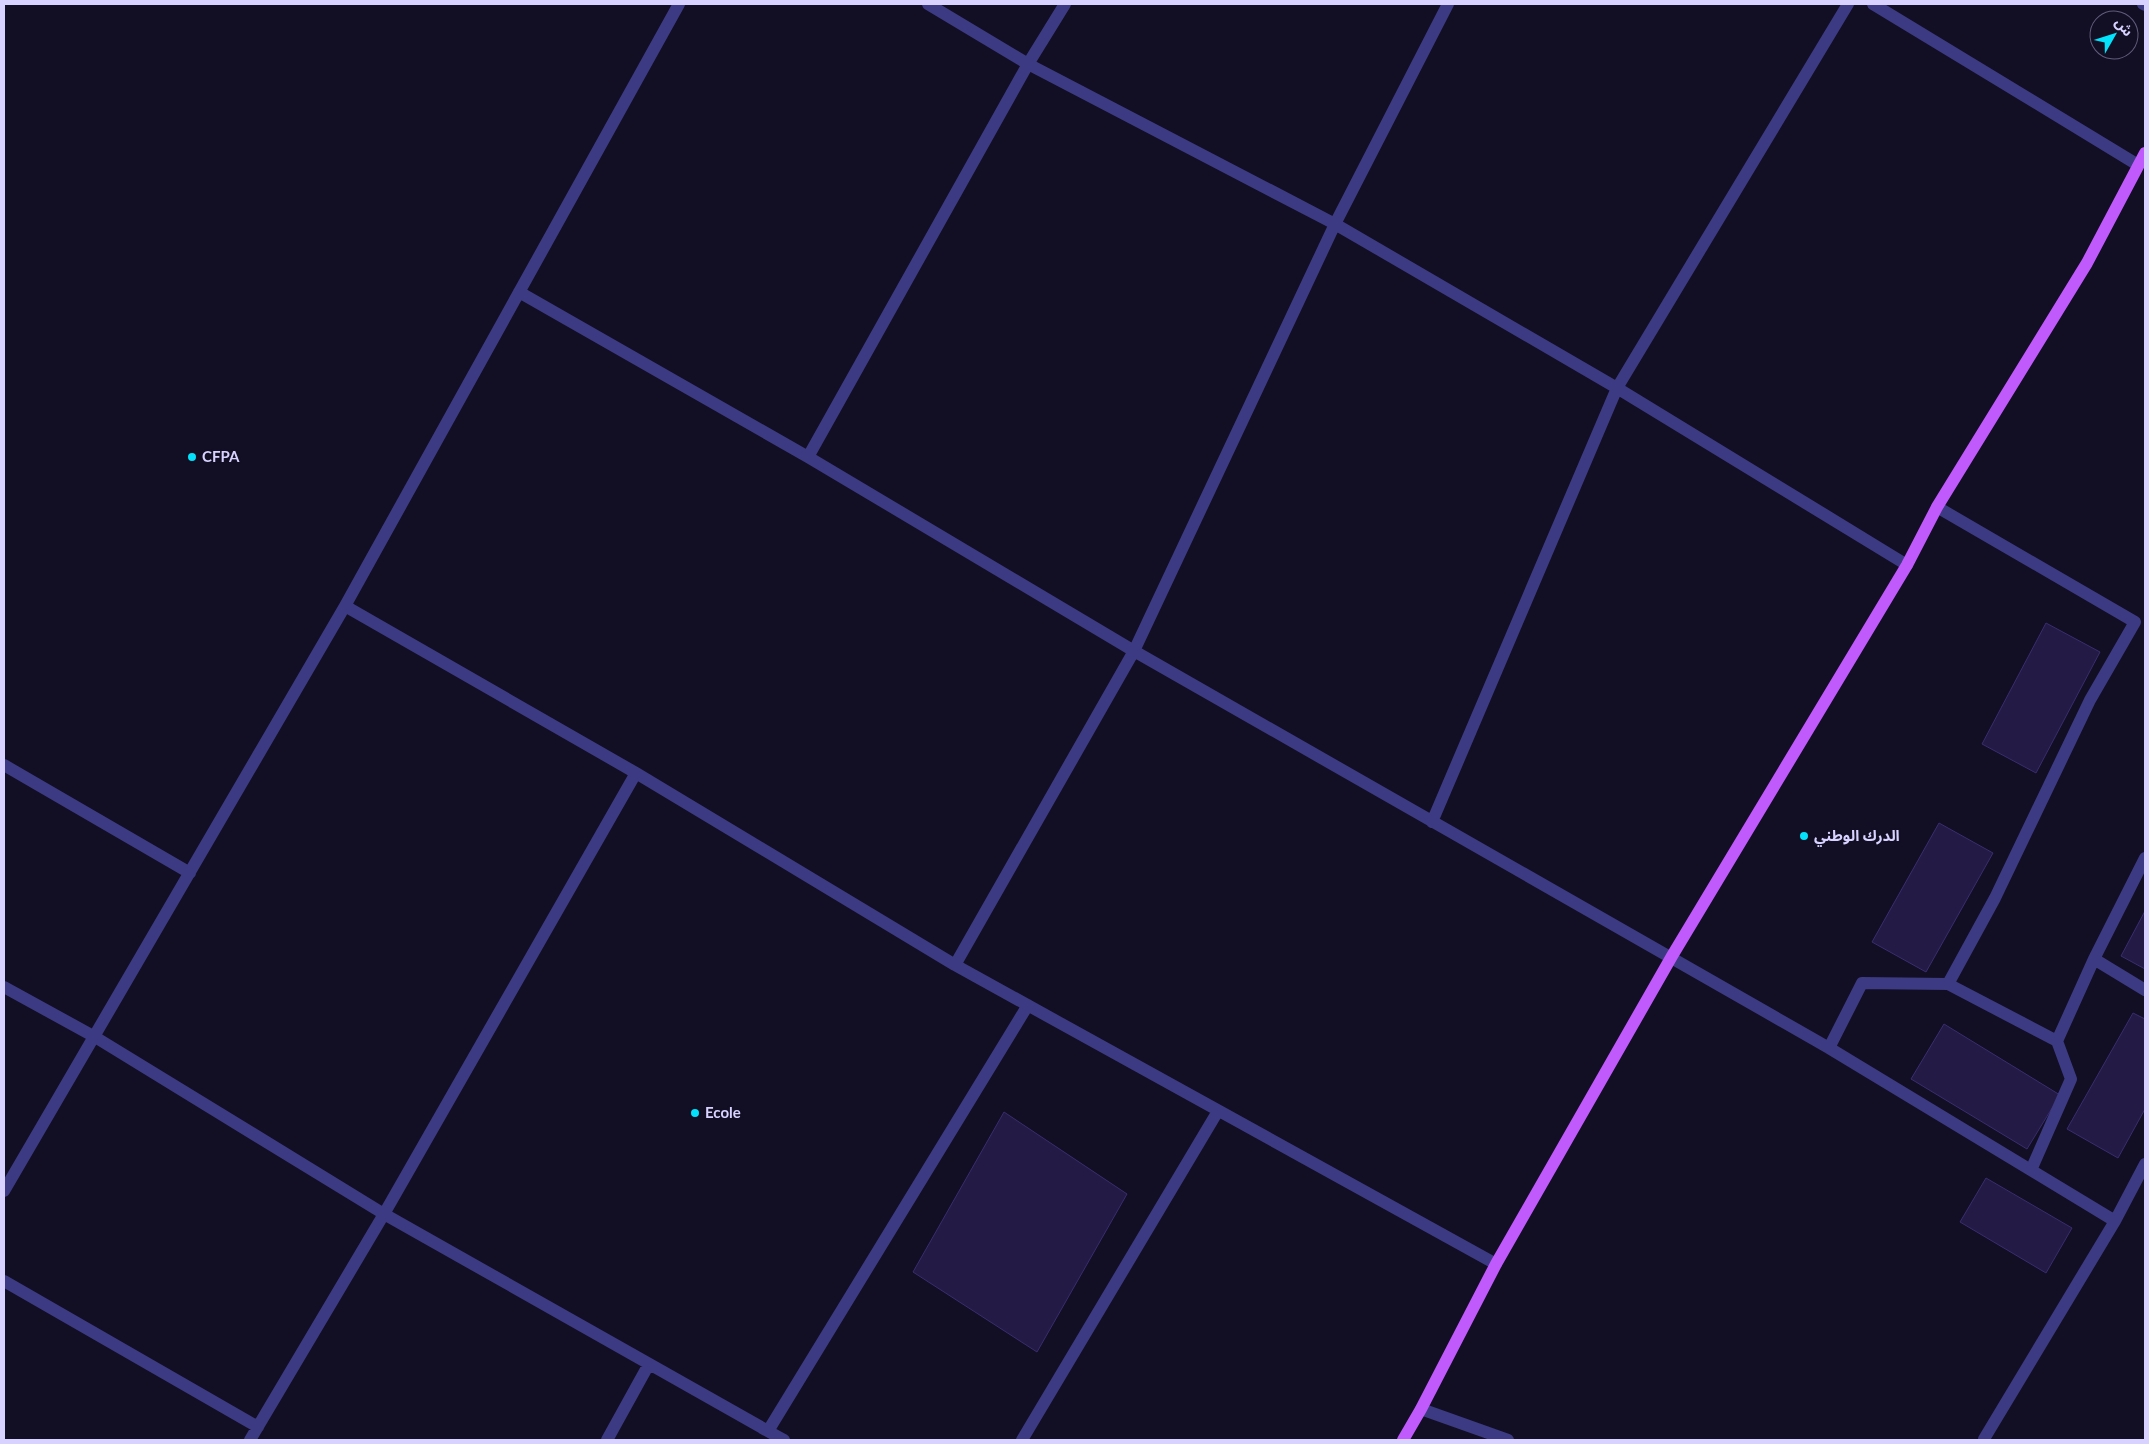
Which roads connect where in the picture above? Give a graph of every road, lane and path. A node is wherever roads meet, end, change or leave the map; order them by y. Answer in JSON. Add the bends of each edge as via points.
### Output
{"nodes":[{"id":1,"x":679,"y":4,"type":"edge"},
{"id":2,"x":928,"y":4,"type":"edge"},
{"id":3,"x":1066,"y":4,"type":"edge"},
{"id":4,"x":1448,"y":4,"type":"edge"},
{"id":5,"x":1848,"y":4,"type":"edge"},
{"id":6,"x":1874,"y":4,"type":"edge"},
{"id":7,"x":1028,"y":64,"type":"junction"},
{"id":8,"x":2145,"y":153,"type":"edge"},
{"id":9,"x":2138,"y":166,"type":"junction"},
{"id":10,"x":1335,"y":224,"type":"junction"},
{"id":11,"x":519,"y":292,"type":"junction"},
{"id":12,"x":1617,"y":388,"type":"junction"},
{"id":13,"x":808,"y":456,"type":"junction"},
{"id":14,"x":1937,"y":508,"type":"junction"},
{"id":15,"x":1907,"y":565,"type":"junction"},
{"id":16,"x":345,"y":606,"type":"junction"},
{"id":17,"x":2140,"y":624,"type":"edge"},
{"id":18,"x":1134,"y":651,"type":"junction"},
{"id":19,"x":4,"y":765,"type":"edge"},
{"id":20,"x":636,"y":773,"type":"junction"},
{"id":21,"x":1432,"y":822,"type":"junction"},
{"id":22,"x":2145,"y":858,"type":"edge"},
{"id":23,"x":190,"y":873,"type":"junction"},
{"id":24,"x":1672,"y":956,"type":"junction"},
{"id":25,"x":2094,"y":959,"type":"junction"},
{"id":26,"x":955,"y":965,"type":"junction"},
{"id":27,"x":1948,"y":984,"type":"junction"},
{"id":28,"x":4,"y":987,"type":"edge"},
{"id":29,"x":2145,"y":990,"type":"edge"},
{"id":30,"x":1028,"y":1006,"type":"junction"},
{"id":31,"x":95,"y":1037,"type":"junction"},
{"id":32,"x":2057,"y":1041,"type":"junction"},
{"id":33,"x":1829,"y":1048,"type":"junction"},
{"id":34,"x":1218,"y":1111,"type":"junction"},
{"id":35,"x":2145,"y":1164,"type":"edge"},
{"id":36,"x":2031,"y":1170,"type":"junction"},
{"id":37,"x":4,"y":1192,"type":"edge"},
{"id":38,"x":384,"y":1214,"type":"junction"},
{"id":39,"x":2115,"y":1221,"type":"junction"},
{"id":40,"x":1496,"y":1264,"type":"junction"},
{"id":41,"x":4,"y":1280,"type":"edge"},
{"id":42,"x":649,"y":1364,"type":"junction"},
{"id":43,"x":1421,"y":1409,"type":"junction"},
{"id":44,"x":749,"y":1420,"type":"junction"},
{"id":45,"x":258,"y":1427,"type":"junction"},
{"id":46,"x":250,"y":1440,"type":"edge"},
{"id":47,"x":607,"y":1440,"type":"edge"},
{"id":48,"x":784,"y":1440,"type":"edge"},
{"id":49,"x":1022,"y":1440,"type":"edge"},
{"id":50,"x":1403,"y":1440,"type":"edge"},
{"id":51,"x":1508,"y":1440,"type":"edge"},
{"id":52,"x":1984,"y":1440,"type":"edge"}],
"edges":[{"from":1,"to":11,"type":"street"},
{"from":2,"to":7,"type":"street"},
{"from":3,"to":7,"type":"street"},
{"from":4,"to":10,"type":"street"},
{"from":5,"to":12,"type":"street"},
{"from":6,"to":9,"type":"street"},
{"from":7,"to":10,"type":"street"},
{"from":7,"to":13,"type":"street"},
{"from":8,"to":9,"type":"main road"},
{"from":9,"to":14,"type":"main road","via":[[2086,263]]},
{"from":10,"to":12,"type":"street"},
{"from":10,"to":18,"type":"street"},
{"from":11,"to":13,"type":"street"},
{"from":11,"to":16,"type":"street"},
{"from":12,"to":15,"type":"street"},
{"from":12,"to":21,"type":"street"},
{"from":13,"to":18,"type":"street"},
{"from":14,"to":15,"type":"main road"},
{"from":14,"to":17,"type":"street"},
{"from":15,"to":24,"type":"main road"},
{"from":16,"to":20,"type":"street"},
{"from":16,"to":23,"type":"street"},
{"from":17,"to":27,"type":"street","via":[[2090,700],[1995,898]]},
{"from":18,"to":21,"type":"street"},
{"from":18,"to":26,"type":"street"},
{"from":19,"to":23,"type":"street"},
{"from":20,"to":26,"type":"street"},
{"from":20,"to":38,"type":"street"},
{"from":21,"to":24,"type":"street"},
{"from":22,"to":25,"type":"street"},
{"from":23,"to":31,"type":"street"},
{"from":24,"to":33,"type":"street"},
{"from":24,"to":40,"type":"main road"},
{"from":25,"to":29,"type":"street"},
{"from":25,"to":32,"type":"street"},
{"from":26,"to":30,"type":"street"},
{"from":27,"to":32,"type":"street"},
{"from":27,"to":33,"type":"street","via":[[1862,983]]},
{"from":28,"to":31,"type":"street"},
{"from":30,"to":34,"type":"street"},
{"from":30,"to":44,"type":"street","via":[[768,1431]]},
{"from":31,"to":37,"type":"street"},
{"from":31,"to":38,"type":"street"},
{"from":32,"to":36,"type":"street","via":[[2071,1080]]},
{"from":33,"to":36,"type":"street"},
{"from":34,"to":40,"type":"street"},
{"from":34,"to":49,"type":"street"},
{"from":35,"to":39,"type":"street"},
{"from":36,"to":39,"type":"street"},
{"from":38,"to":42,"type":"street"},
{"from":38,"to":45,"type":"street"},
{"from":39,"to":52,"type":"street"},
{"from":40,"to":43,"type":"main road"},
{"from":41,"to":45,"type":"street"},
{"from":42,"to":44,"type":"street"},
{"from":42,"to":47,"type":"street"},
{"from":43,"to":50,"type":"main road"},
{"from":43,"to":51,"type":"street"},
{"from":44,"to":48,"type":"street"},
{"from":45,"to":46,"type":"street"}]}
